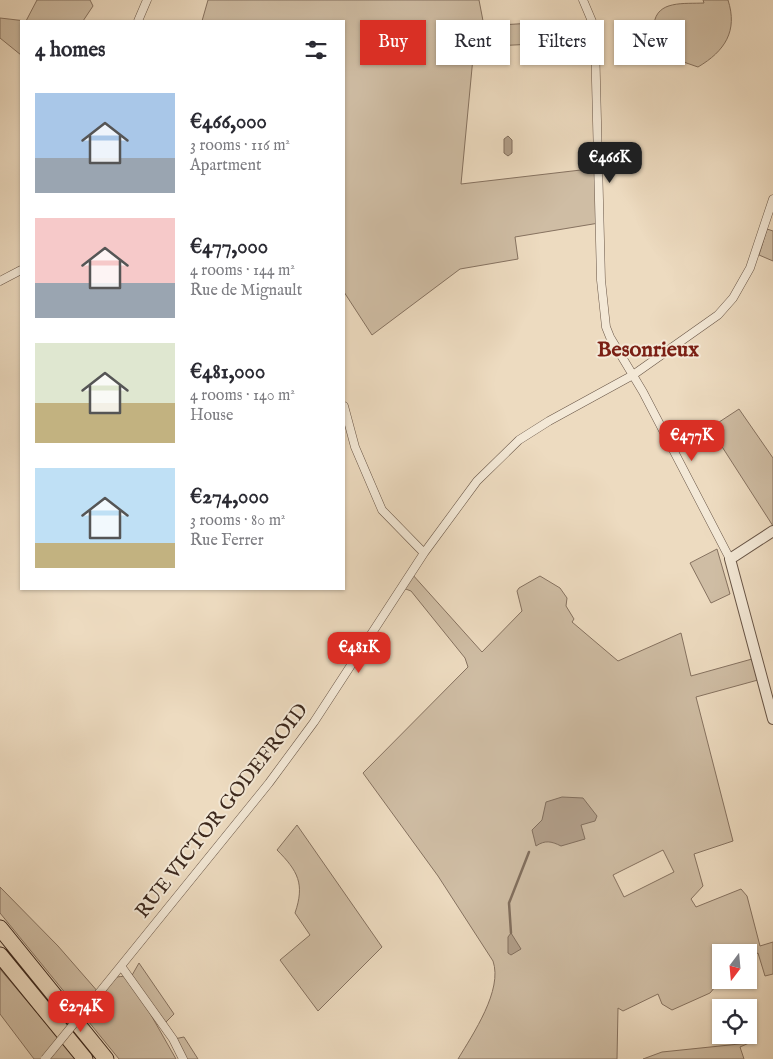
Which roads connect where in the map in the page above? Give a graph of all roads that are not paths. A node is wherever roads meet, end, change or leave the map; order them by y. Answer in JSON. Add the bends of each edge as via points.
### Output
{"nodes":[{"id":1,"x":147,"y":0,"type":"edge"},
{"id":2,"x":583,"y":0,"type":"edge"},
{"id":3,"x":138,"y":20,"type":"edge"},
{"id":4,"x":773,"y":199,"type":"edge"},
{"id":5,"x":20,"y":271,"type":"edge"},
{"id":6,"x":0,"y":281,"type":"edge"},
{"id":7,"x":633,"y":375,"type":"junction"},
{"id":8,"x":345,"y":410,"type":"edge"},
{"id":9,"x":773,"y":532,"type":"edge"},
{"id":10,"x":424,"y":553,"type":"junction"},
{"id":11,"x":730,"y":559,"type":"junction"},
{"id":12,"x":773,"y":719,"type":"edge"},
{"id":13,"x":0,"y":928,"type":"edge"},
{"id":14,"x":0,"y":955,"type":"edge"},
{"id":15,"x":122,"y":966,"type":"junction"},
{"id":16,"x":45,"y":1059,"type":"edge"},
{"id":17,"x":85,"y":1059,"type":"edge"},
{"id":18,"x":106,"y":1059,"type":"edge"},
{"id":19,"x":184,"y":1059,"type":"edge"}],
"edges":[{"from":1,"to":3,"type":"street"},
{"from":2,"to":7,"type":"street","via":[[594,26],[595,41],[603,308],[610,337]]},
{"from":4,"to":7,"type":"street","name":"RUE VICTOR GODEFROID","via":[[753,261],[729,304],[711,321]]},
{"from":5,"to":6,"type":"street"},
{"from":7,"to":10,"type":"street","name":"RUE VICTOR GODEFROID","via":[[549,421],[508,449],[477,481]]},
{"from":7,"to":11,"type":"street"},
{"from":8,"to":10,"type":"street","via":[[355,447],[382,510]]},
{"from":9,"to":11,"type":"street"},
{"from":10,"to":15,"type":"street","name":"RUE VICTOR GODEFROID","via":[[314,722]]},
{"from":11,"to":12,"type":"street"},
{"from":13,"to":18,"type":"highway"},
{"from":14,"to":17,"type":"highway"},
{"from":15,"to":16,"type":"street","name":"RUE VICTOR GODEFROID","bridge":true},
{"from":15,"to":19,"type":"street","via":[[174,1039]]}]}
